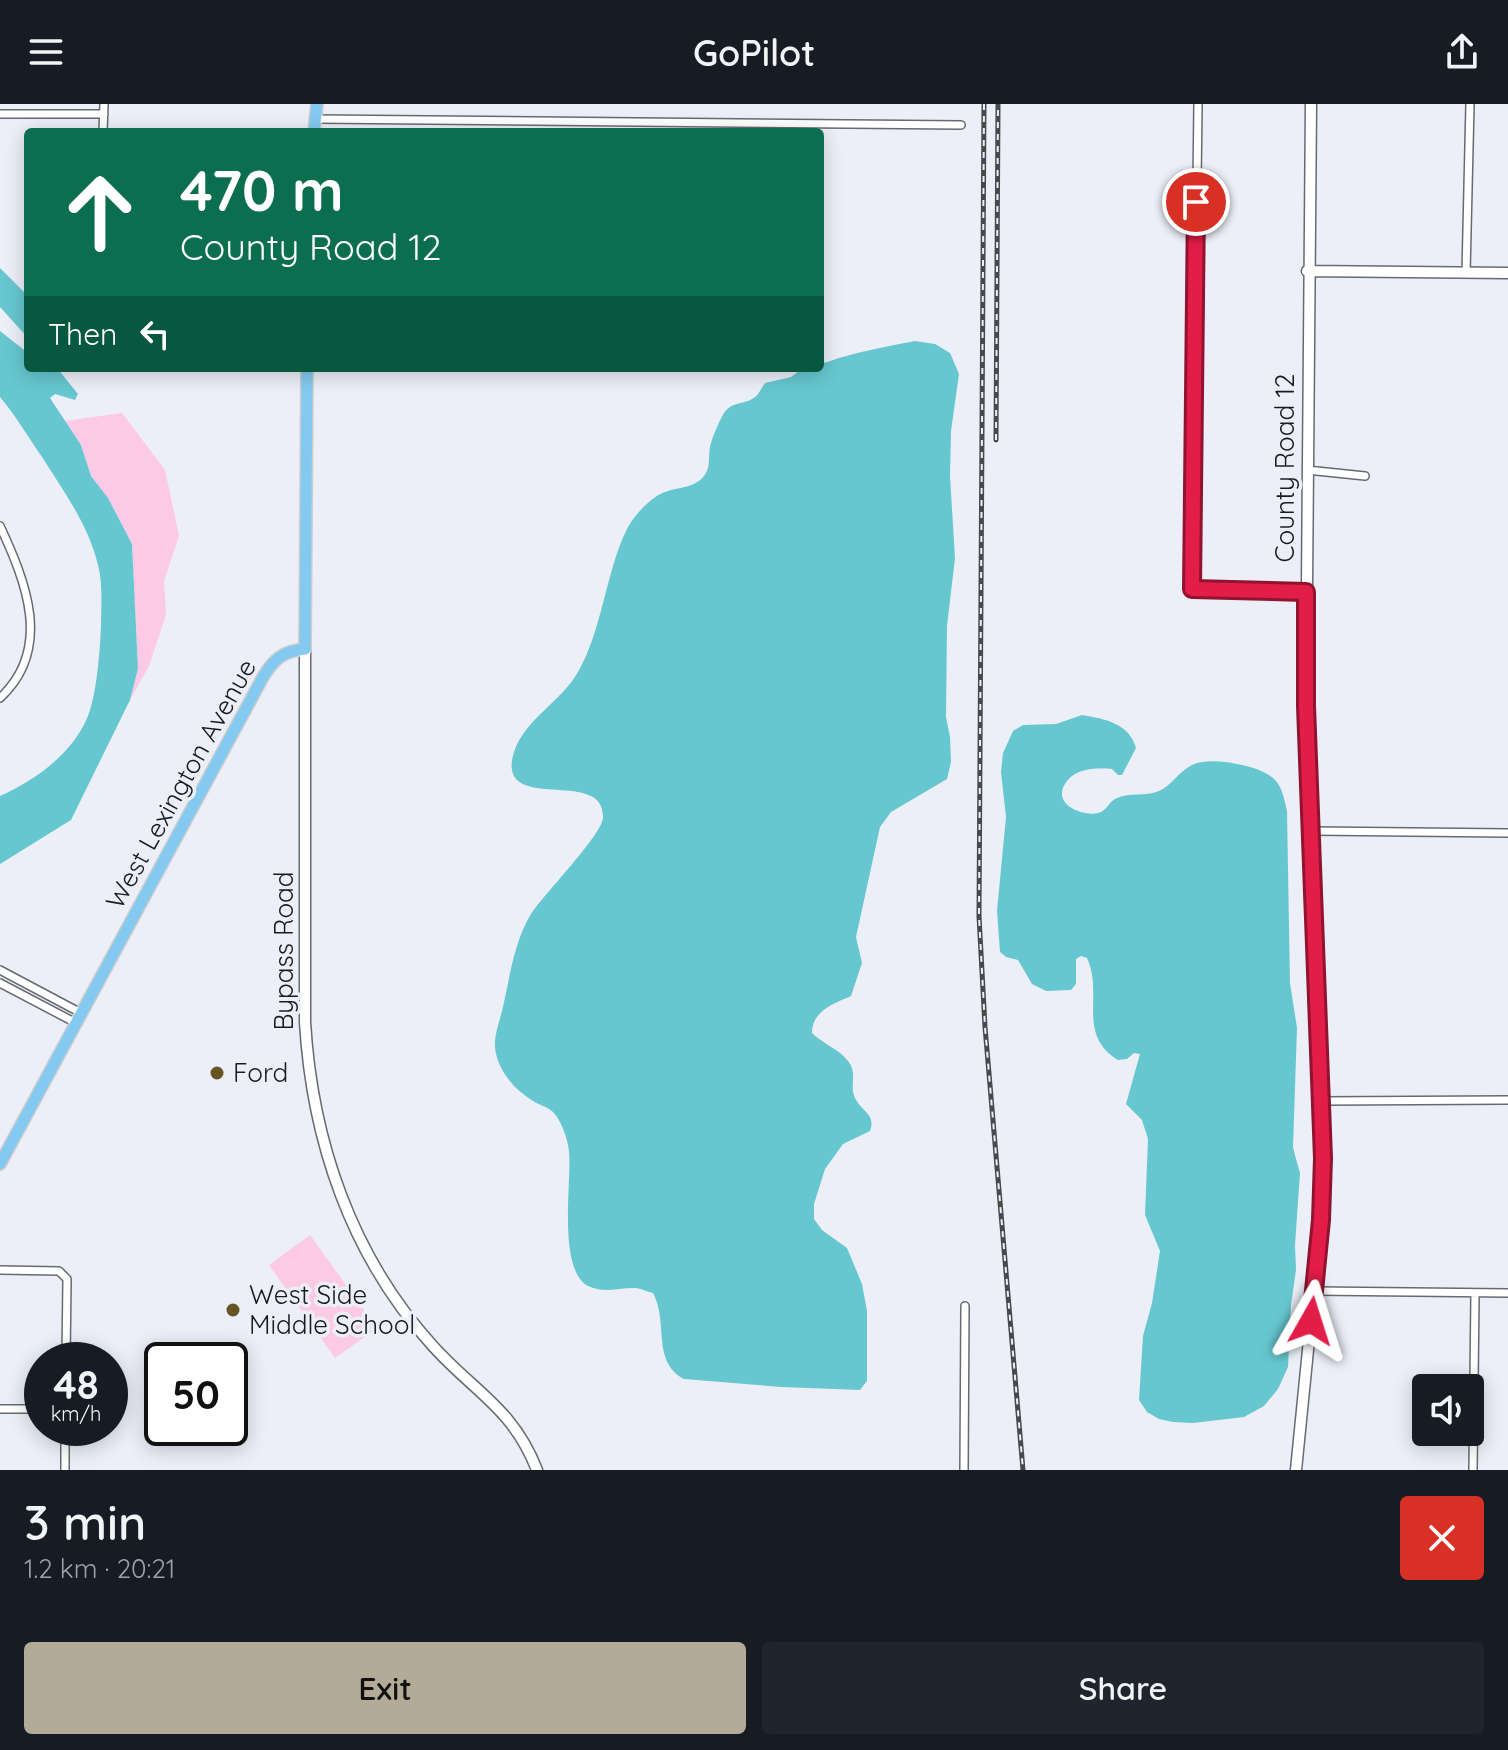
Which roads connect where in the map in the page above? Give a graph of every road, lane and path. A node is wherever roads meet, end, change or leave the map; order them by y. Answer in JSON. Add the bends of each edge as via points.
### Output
{"nodes":[{"id":1,"x":104,"y":104,"type":"edge"},
{"id":2,"x":317,"y":104,"type":"edge"},
{"id":3,"x":1198,"y":104,"type":"edge"},
{"id":4,"x":1311,"y":104,"type":"edge"},
{"id":5,"x":1470,"y":104,"type":"edge"},
{"id":6,"x":0,"y":114,"type":"edge"},
{"id":7,"x":104,"y":114,"type":"junction"},
{"id":8,"x":315,"y":119,"type":"junction"},
{"id":9,"x":961,"y":125,"type":"dead end"},
{"id":10,"x":103,"y":128,"type":"edge"},
{"id":11,"x":314,"y":128,"type":"edge"},
{"id":12,"x":1307,"y":271,"type":"junction"},
{"id":13,"x":1466,"y":273,"type":"junction"},
{"id":14,"x":1508,"y":273,"type":"edge"},
{"id":15,"x":307,"y":372,"type":"edge"},
{"id":16,"x":1307,"y":470,"type":"junction"},
{"id":17,"x":1365,"y":476,"type":"dead end"},
{"id":18,"x":0,"y":526,"type":"edge"},
{"id":19,"x":1306,"y":592,"type":"junction"},
{"id":20,"x":305,"y":649,"type":"junction"},
{"id":21,"x":0,"y":698,"type":"edge"},
{"id":22,"x":1313,"y":831,"type":"junction"},
{"id":23,"x":1508,"y":833,"type":"edge"},
{"id":24,"x":0,"y":970,"type":"edge"},
{"id":25,"x":0,"y":983,"type":"edge"},
{"id":26,"x":78,"y":1018,"type":"junction"},
{"id":27,"x":1508,"y":1100,"type":"edge"},
{"id":28,"x":1322,"y":1101,"type":"junction"},
{"id":29,"x":0,"y":1164,"type":"edge"},
{"id":30,"x":0,"y":1270,"type":"edge"},
{"id":31,"x":1314,"y":1291,"type":"junction"},
{"id":32,"x":1508,"y":1293,"type":"edge"},
{"id":33,"x":1475,"y":1294,"type":"junction"},
{"id":34,"x":965,"y":1306,"type":"dead end"},
{"id":35,"x":66,"y":1342,"type":"edge"},
{"id":36,"x":0,"y":1409,"type":"edge"},
{"id":37,"x":24,"y":1409,"type":"edge"},
{"id":38,"x":65,"y":1446,"type":"edge"},
{"id":39,"x":65,"y":1470,"type":"edge"},
{"id":40,"x":537,"y":1470,"type":"edge"},
{"id":41,"x":964,"y":1470,"type":"edge"},
{"id":42,"x":1296,"y":1470,"type":"edge"},
{"id":43,"x":1473,"y":1470,"type":"edge"}],
"edges":[{"from":1,"to":7,"type":"street"},
{"from":2,"to":8,"type":"main road"},
{"from":3,"to":19,"type":"street","via":[[1192,589]]},
{"from":4,"to":12,"type":"main road","name":"County Road 12"},
{"from":5,"to":13,"type":"street"},
{"from":6,"to":7,"type":"street"},
{"from":7,"to":10,"type":"street"},
{"from":8,"to":9,"type":"street"},
{"from":8,"to":11,"type":"main road"},
{"from":12,"to":13,"type":"main road"},
{"from":12,"to":16,"type":"main road","name":"County Road 12"},
{"from":13,"to":14,"type":"main road"},
{"from":15,"to":20,"type":"main road"},
{"from":16,"to":17,"type":"street"},
{"from":16,"to":19,"type":"main road","name":"County Road 12"},
{"from":18,"to":21,"type":"street","via":[[28,595],[31,629],[16,683]]},
{"from":19,"to":22,"type":"main road","name":"County Road 12"},
{"from":20,"to":26,"type":"main road","name":"West Lexington Avenue","via":[[284,653],[263,677]]},
{"from":20,"to":40,"type":"main road","name":"Bypass Road","via":[[305,1022],[327,1157],[364,1248],[396,1300],[449,1364],[512,1422]]},
{"from":22,"to":23,"type":"street"},
{"from":22,"to":28,"type":"main road","name":"County Road 12"},
{"from":24,"to":26,"type":"street"},
{"from":25,"to":26,"type":"street"},
{"from":26,"to":29,"type":"main road","name":"West Lexington Avenue"},
{"from":27,"to":28,"type":"street"},
{"from":28,"to":31,"type":"main road","name":"County Road 12"},
{"from":30,"to":35,"type":"street","via":[[59,1271],[67,1279]]},
{"from":31,"to":33,"type":"street"},
{"from":31,"to":42,"type":"main road"},
{"from":32,"to":33,"type":"street"},
{"from":33,"to":43,"type":"street"},
{"from":34,"to":41,"type":"street"},
{"from":36,"to":37,"type":"street"},
{"from":38,"to":39,"type":"street"}]}
